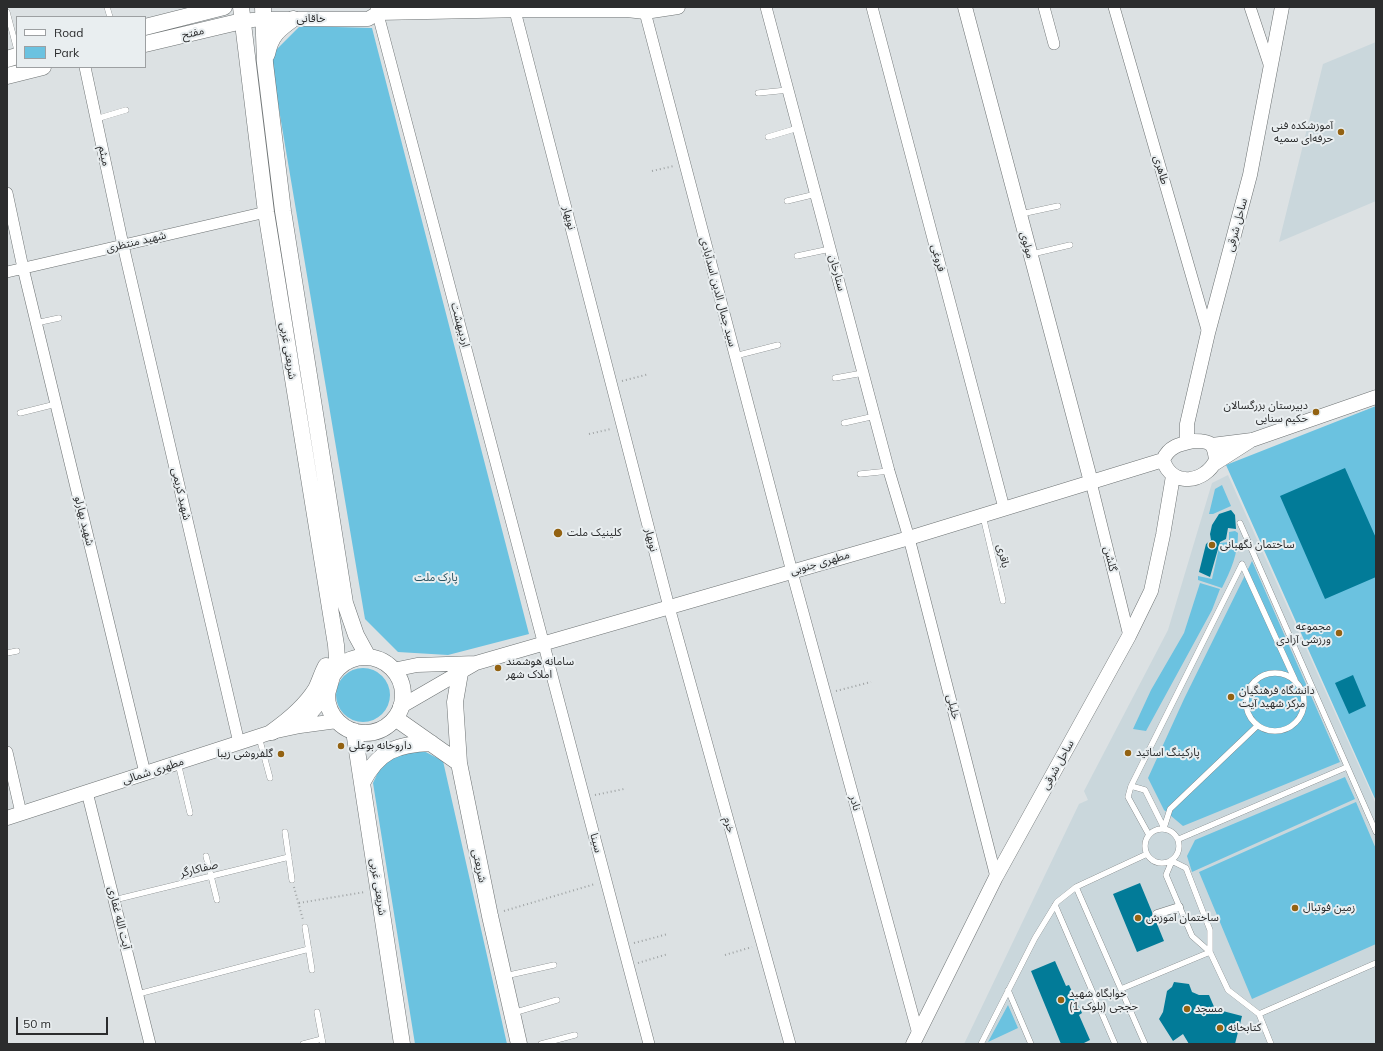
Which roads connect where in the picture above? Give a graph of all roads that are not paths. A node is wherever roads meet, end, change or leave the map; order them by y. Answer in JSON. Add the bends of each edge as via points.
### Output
{"nodes":[{"id":1,"x":224,"y":7,"type":"edge"},
{"id":2,"x":678,"y":7,"type":"edge"},
{"id":3,"x":766,"y":7,"type":"edge"},
{"id":4,"x":872,"y":7,"type":"edge"},
{"id":5,"x":965,"y":7,"type":"edge"},
{"id":6,"x":1044,"y":7,"type":"edge"},
{"id":7,"x":1114,"y":7,"type":"edge"},
{"id":8,"x":1250,"y":7,"type":"edge"},
{"id":9,"x":1282,"y":7,"type":"edge"},
{"id":10,"x":375,"y":9,"type":"edge"},
{"id":11,"x":450,"y":9,"type":"edge"},
{"id":12,"x":515,"y":9,"type":"edge"},
{"id":13,"x":627,"y":9,"type":"edge"},
{"id":14,"x":7,"y":12,"type":"edge"},
{"id":15,"x":645,"y":12,"type":"junction"},
{"id":16,"x":263,"y":13,"type":"edge"},
{"id":17,"x":242,"y":14,"type":"edge"},
{"id":18,"x":293,"y":19,"type":"junction"},
{"id":19,"x":150,"y":26,"type":"edge"},
{"id":20,"x":152,"y":42,"type":"edge"},
{"id":21,"x":1054,"y":44,"type":"dead end"},
{"id":22,"x":16,"y":46,"type":"edge"},
{"id":23,"x":265,"y":63,"type":"junction"},
{"id":24,"x":1270,"y":67,"type":"junction"},
{"id":25,"x":39,"y":68,"type":"edge"},
{"id":26,"x":85,"y":68,"type":"edge"},
{"id":27,"x":7,"y":76,"type":"edge"},
{"id":28,"x":788,"y":90,"type":"junction"},
{"id":29,"x":758,"y":93,"type":"dead end"},
{"id":30,"x":126,"y":110,"type":"dead end"},
{"id":31,"x":96,"y":119,"type":"junction"},
{"id":32,"x":798,"y":128,"type":"junction"},
{"id":33,"x":768,"y":137,"type":"dead end"},
{"id":34,"x":7,"y":193,"type":"edge"},
{"id":35,"x":816,"y":194,"type":"junction"},
{"id":36,"x":787,"y":201,"type":"dead end"},
{"id":37,"x":1058,"y":206,"type":"dead end"},
{"id":38,"x":266,"y":212,"type":"junction"},
{"id":39,"x":1019,"y":215,"type":"junction"},
{"id":40,"x":10,"y":221,"type":"edge"},
{"id":41,"x":123,"y":245,"type":"junction"},
{"id":42,"x":1070,"y":245,"type":"dead end"},
{"id":43,"x":830,"y":249,"type":"junction"},
{"id":44,"x":1029,"y":255,"type":"junction"},
{"id":45,"x":798,"y":256,"type":"dead end"},
{"id":46,"x":23,"y":268,"type":"junction"},
{"id":47,"x":7,"y":272,"type":"edge"},
{"id":48,"x":59,"y":318,"type":"dead end"},
{"id":49,"x":36,"y":323,"type":"junction"},
{"id":50,"x":1208,"y":333,"type":"junction"},
{"id":51,"x":778,"y":345,"type":"dead end"},
{"id":52,"x":735,"y":356,"type":"junction"},
{"id":53,"x":863,"y":373,"type":"junction"},
{"id":54,"x":835,"y":378,"type":"dead end"},
{"id":55,"x":1376,"y":397,"type":"edge"},
{"id":56,"x":56,"y":404,"type":"junction"},
{"id":57,"x":20,"y":413,"type":"dead end"},
{"id":58,"x":875,"y":416,"type":"junction"},
{"id":59,"x":844,"y":423,"type":"dead end"},
{"id":60,"x":1252,"y":440,"type":"junction"},
{"id":61,"x":1187,"y":442,"type":"junction"},
{"id":62,"x":1212,"y":444,"type":"junction"},
{"id":63,"x":1163,"y":460,"type":"junction"},
{"id":64,"x":1214,"y":464,"type":"junction"},
{"id":65,"x":889,"y":471,"type":"junction"},
{"id":66,"x":860,"y":474,"type":"dead end"},
{"id":67,"x":1173,"y":476,"type":"junction"},
{"id":68,"x":1091,"y":482,"type":"junction"},
{"id":69,"x":1004,"y":508,"type":"junction"},
{"id":70,"x":983,"y":515,"type":"junction"},
{"id":71,"x":1240,"y":523,"type":"dead end"},
{"id":72,"x":909,"y":538,"type":"junction"},
{"id":73,"x":792,"y":572,"type":"junction"},
{"id":74,"x":1003,"y":601,"type":"dead end"},
{"id":75,"x":668,"y":607,"type":"junction"},
{"id":76,"x":1129,"y":636,"type":"junction"},
{"id":77,"x":543,"y":642,"type":"junction"},
{"id":78,"x":336,"y":645,"type":"junction"},
{"id":79,"x":17,"y":651,"type":"dead end"},
{"id":80,"x":7,"y":653,"type":"edge"},
{"id":81,"x":368,"y":657,"type":"junction"},
{"id":82,"x":476,"y":662,"type":"junction"},
{"id":83,"x":393,"y":670,"type":"junction"},
{"id":84,"x":460,"y":673,"type":"junction"},
{"id":85,"x":332,"y":676,"type":"junction"},
{"id":86,"x":1295,"y":680,"type":"junction"},
{"id":87,"x":327,"y":694,"type":"junction"},
{"id":88,"x":398,"y":712,"type":"junction"},
{"id":89,"x":337,"y":721,"type":"junction"},
{"id":90,"x":300,"y":726,"type":"junction"},
{"id":91,"x":1257,"y":726,"type":"junction"},
{"id":92,"x":354,"y":731,"type":"junction"},
{"id":93,"x":266,"y":734,"type":"junction"},
{"id":94,"x":239,"y":743,"type":"junction"},
{"id":95,"x":431,"y":743,"type":"junction"},
{"id":96,"x":7,"y":752,"type":"edge"},
{"id":97,"x":178,"y":763,"type":"junction"},
{"id":98,"x":458,"y":763,"type":"junction"},
{"id":99,"x":1347,"y":766,"type":"junction"},
{"id":100,"x":144,"y":773,"type":"junction"},
{"id":101,"x":270,"y":778,"type":"dead end"},
{"id":102,"x":362,"y":783,"type":"junction"},
{"id":103,"x":1131,"y":786,"type":"junction"},
{"id":104,"x":87,"y":792,"type":"junction"},
{"id":105,"x":21,"y":813,"type":"junction"},
{"id":106,"x":190,"y":813,"type":"dead end"},
{"id":107,"x":7,"y":818,"type":"edge"},
{"id":108,"x":1164,"y":828,"type":"junction"},
{"id":109,"x":285,"y":832,"type":"dead end"},
{"id":110,"x":1376,"y":832,"type":"edge"},
{"id":111,"x":1149,"y":835,"type":"junction"},
{"id":112,"x":1178,"y":839,"type":"junction"},
{"id":113,"x":1147,"y":854,"type":"junction"},
{"id":114,"x":206,"y":856,"type":"dead end"},
{"id":115,"x":289,"y":857,"type":"junction"},
{"id":116,"x":1172,"y":861,"type":"junction"},
{"id":117,"x":211,"y":876,"type":"junction"},
{"id":118,"x":996,"y":877,"type":"junction"},
{"id":119,"x":292,"y":880,"type":"road end"},
{"id":120,"x":1076,"y":887,"type":"junction"},
{"id":121,"x":114,"y":900,"type":"junction"},
{"id":122,"x":216,"y":900,"type":"dead end"},
{"id":123,"x":1055,"y":905,"type":"junction"},
{"id":124,"x":1179,"y":906,"type":"junction"},
{"id":125,"x":1157,"y":914,"type":"dead end"},
{"id":126,"x":305,"y":927,"type":"road end"},
{"id":127,"x":309,"y":949,"type":"junction"},
{"id":128,"x":1210,"y":952,"type":"junction"},
{"id":129,"x":1376,"y":963,"type":"edge"},
{"id":130,"x":554,"y":965,"type":"dead end"},
{"id":131,"x":312,"y":970,"type":"dead end"},
{"id":132,"x":504,"y":976,"type":"junction"},
{"id":133,"x":1121,"y":989,"type":"junction"},
{"id":134,"x":1008,"y":990,"type":"junction"},
{"id":135,"x":138,"y":994,"type":"junction"},
{"id":136,"x":557,"y":1000,"type":"dead end"},
{"id":137,"x":317,"y":1012,"type":"dead end"},
{"id":138,"x":512,"y":1013,"type":"junction"},
{"id":139,"x":1259,"y":1014,"type":"junction"},
{"id":140,"x":575,"y":1035,"type":"dead end"},
{"id":141,"x":916,"y":1039,"type":"edge"},
{"id":142,"x":323,"y":1042,"type":"edge"},
{"id":143,"x":150,"y":1044,"type":"edge"},
{"id":144,"x":303,"y":1044,"type":"edge"},
{"id":145,"x":402,"y":1044,"type":"edge"},
{"id":146,"x":519,"y":1044,"type":"edge"},
{"id":147,"x":542,"y":1044,"type":"edge"},
{"id":148,"x":649,"y":1044,"type":"edge"},
{"id":149,"x":790,"y":1044,"type":"edge"},
{"id":150,"x":981,"y":1044,"type":"edge"},
{"id":151,"x":1031,"y":1044,"type":"edge"},
{"id":152,"x":1115,"y":1044,"type":"edge"},
{"id":153,"x":1145,"y":1044,"type":"edge"},
{"id":154,"x":1271,"y":1044,"type":"edge"}],
"edges":[{"from":1,"to":19,"type":"main road","name":"مفتح"},
{"from":2,"to":15,"type":"street","name":"خاقانی"},
{"from":3,"to":28,"type":"street","name":"ستارخان"},
{"from":4,"to":69,"type":"street","name":"فروغی"},
{"from":5,"to":39,"type":"street","name":"مولوی"},
{"from":6,"to":21,"type":"street"},
{"from":7,"to":50,"type":"street","name":"طاهری"},
{"from":8,"to":24,"type":"street"},
{"from":9,"to":24,"type":"street","name":"ساحل شرقی"},
{"from":10,"to":11,"type":"street","name":"خاقانی"},
{"from":10,"to":18,"type":"street","name":"خاقانی","via":[[368,19]]},
{"from":10,"to":77,"type":"street","name":"اردیبهشت"},
{"from":11,"to":12,"type":"street","name":"خاقانی"},
{"from":12,"to":13,"type":"street","name":"خاقانی"},
{"from":12,"to":75,"type":"street","name":"نوبهار"},
{"from":13,"to":15,"type":"street","name":"خاقانی"},
{"from":14,"to":22,"type":"lane"},
{"from":15,"to":52,"type":"street","name":"سید جمال الدین اسدآبادی"},
{"from":16,"to":17,"type":"street","name":"خاقانی"},
{"from":16,"to":18,"type":"street","name":"خاقانی"},
{"from":16,"to":23,"type":"main road","name":"شریعتی غربی"},
{"from":17,"to":20,"type":"main road","name":"مفتح"},
{"from":17,"to":38,"type":"main road","name":"شریعتی غربی"},
{"from":18,"to":23,"type":"main road","via":[[277,31],[270,42]]},
{"from":19,"to":20,"type":"street"},
{"from":23,"to":81,"type":"main road","name":"شریعتی غربی","via":[[283,211],[345,603],[356,635]]},
{"from":24,"to":50,"type":"street","name":"ساحل شرقی","via":[[1250,175]]},
{"from":25,"to":27,"type":"main road"},
{"from":26,"to":31,"type":"street","name":"میثم"},
{"from":28,"to":29,"type":"lane"},
{"from":28,"to":32,"type":"street","name":"ستارخان"},
{"from":30,"to":31,"type":"lane"},
{"from":31,"to":41,"type":"street","name":"میثم"},
{"from":32,"to":33,"type":"lane"},
{"from":32,"to":35,"type":"street","name":"ستارخان"},
{"from":34,"to":40,"type":"street","name":"شهید بهارلو"},
{"from":35,"to":36,"type":"lane"},
{"from":35,"to":43,"type":"street","name":"ستارخان"},
{"from":37,"to":39,"type":"lane"},
{"from":38,"to":41,"type":"street","name":"شهید منتظری"},
{"from":38,"to":78,"type":"main road","name":"شریعتی غربی"},
{"from":39,"to":44,"type":"street","name":"مولوی"},
{"from":40,"to":46,"type":"street","name":"شهید بهارلو"},
{"from":41,"to":46,"type":"street","name":"شهید منتظری"},
{"from":41,"to":94,"type":"street","name":"شهید کریمی"},
{"from":42,"to":44,"type":"lane"},
{"from":43,"to":45,"type":"lane"},
{"from":43,"to":53,"type":"street","name":"ستارخان"},
{"from":44,"to":68,"type":"street","name":"مولوی"},
{"from":46,"to":47,"type":"street","name":"شهید منتظری"},
{"from":46,"to":49,"type":"street","name":"شهید بهارلو"},
{"from":48,"to":49,"type":"lane"},
{"from":49,"to":56,"type":"street","name":"شهید بهارلو"},
{"from":50,"to":61,"type":"street","name":"ساحل شرقی","via":[[1187,424]]},
{"from":51,"to":52,"type":"lane"},
{"from":52,"to":73,"type":"street","name":"سید جمال الدین اسدآبادی"},
{"from":53,"to":54,"type":"lane"},
{"from":53,"to":58,"type":"street","name":"ستارخان"},
{"from":55,"to":60,"type":"street"},
{"from":56,"to":57,"type":"lane"},
{"from":56,"to":100,"type":"street","name":"شهید بهارلو"},
{"from":58,"to":59,"type":"lane"},
{"from":58,"to":65,"type":"street","name":"ستارخان"},
{"from":60,"to":62,"type":"street"},
{"from":60,"to":64,"type":"street"},
{"from":61,"to":62,"type":"street","via":[[1208,441]]},
{"from":61,"to":63,"type":"street","via":[[1171,448]]},
{"from":62,"to":64,"type":"street","via":[[1216,460]]},
{"from":63,"to":67,"type":"street","via":[[1166,469]]},
{"from":63,"to":68,"type":"street","name":"مطهری جنوبی"},
{"from":64,"to":67,"type":"street","via":[[1204,476],[1186,479]]},
{"from":65,"to":66,"type":"lane"},
{"from":65,"to":72,"type":"street","name":"ستارخان"},
{"from":67,"to":76,"type":"street","name":"ساحل شرقی","via":[[1151,591]]},
{"from":68,"to":69,"type":"street","name":"مطهری جنوبی"},
{"from":68,"to":76,"type":"street","name":"گلشن"},
{"from":69,"to":70,"type":"street","name":"مطهری جنوبی"},
{"from":70,"to":72,"type":"street","name":"مطهری جنوبی"},
{"from":70,"to":74,"type":"lane","name":"باقری"},
{"from":71,"to":99,"type":"lane"},
{"from":72,"to":73,"type":"street","name":"مطهری جنوبی"},
{"from":72,"to":118,"type":"street","name":"خلیلی"},
{"from":73,"to":75,"type":"street","name":"مطهری جنوبی"},
{"from":73,"to":141,"type":"street","name":"نادر"},
{"from":75,"to":77,"type":"street","name":"مطهری جنوبی"},
{"from":75,"to":149,"type":"street","name":"خرم"},
{"from":76,"to":118,"type":"street","name":"ساحل شرقی"},
{"from":77,"to":82,"type":"street","name":"مطهری جنوبی"},
{"from":77,"to":148,"type":"street","name":"سینا"},
{"from":78,"to":85,"type":"main road","name":"شریعتی غربی","via":[[337,659]]},
{"from":78,"to":93,"type":"main road","via":[[309,698],[294,716]]},
{"from":79,"to":80,"type":"lane"},
{"from":81,"to":83,"type":"main road","via":[[377,659]]},
{"from":81,"to":85,"type":"main road","via":[[347,661],[338,667]]},
{"from":82,"to":83,"type":"street","via":[[416,665]]},
{"from":82,"to":84,"type":"street"},
{"from":83,"to":88,"type":"main road","via":[[403,696]]},
{"from":84,"to":88,"type":"street"},
{"from":84,"to":98,"type":"main road","name":"شریعتی","via":[[455,702]]},
{"from":85,"to":87,"type":"main road","name":"شریعتی غربی"},
{"from":86,"to":91,"type":"lane","via":[[1304,698],[1304,708],[1297,722],[1285,730],[1275,732]]},
{"from":86,"to":91,"type":"lane","via":[[1287,675],[1273,673],[1252,683],[1247,691],[1246,705],[1250,719]]},
{"from":86,"to":103,"type":"lane","via":[[1242,564]]},
{"from":87,"to":89,"type":"main road","via":[[328,703]]},
{"from":87,"to":90,"type":"street"},
{"from":88,"to":92,"type":"main road","via":[[387,726],[377,731]]},
{"from":88,"to":95,"type":"main road"},
{"from":89,"to":90,"type":"street","name":"مطهری شمالی"},
{"from":89,"to":92,"type":"main road"},
{"from":90,"to":93,"type":"street","name":"مطهری شمالی"},
{"from":91,"to":108,"type":"lane","via":[[1170,809]]},
{"from":92,"to":102,"type":"main road","name":"شریعتی غربی"},
{"from":93,"to":94,"type":"street","name":"مطهری شمالی"},
{"from":93,"to":101,"type":"lane"},
{"from":94,"to":97,"type":"street","name":"مطهری شمالی"},
{"from":95,"to":98,"type":"main road"},
{"from":95,"to":102,"type":"main road","via":[[409,744],[392,750],[369,768]]},
{"from":96,"to":105,"type":"street"},
{"from":97,"to":100,"type":"street","name":"مطهری شمالی"},
{"from":97,"to":106,"type":"lane"},
{"from":98,"to":132,"type":"main road","name":"شریعتی"},
{"from":99,"to":110,"type":"lane"},
{"from":99,"to":112,"type":"lane"},
{"from":100,"to":104,"type":"street","name":"مطهری شمالی"},
{"from":102,"to":145,"type":"main road","name":"شریعتی غربی"},
{"from":103,"to":108,"type":"lane","via":[[1145,790]]},
{"from":103,"to":111,"type":"lane","via":[[1128,797]]},
{"from":104,"to":105,"type":"street","name":"مطهری شمالی"},
{"from":104,"to":121,"type":"street","name":"آیت الله غفاری"},
{"from":105,"to":107,"type":"street","name":"مطهری شمالی"},
{"from":108,"to":111,"type":"lane"},
{"from":108,"to":112,"type":"lane","via":[[1173,832]]},
{"from":109,"to":115,"type":"lane"},
{"from":111,"to":113,"type":"lane","via":[[1145,844]]},
{"from":112,"to":116,"type":"lane","via":[[1179,851]]},
{"from":113,"to":116,"type":"lane","via":[[1161,864]]},
{"from":113,"to":120,"type":"lane"},
{"from":114,"to":117,"type":"lane"},
{"from":115,"to":117,"type":"lane","name":"صفاکارگر"},
{"from":115,"to":119,"type":"lane"},
{"from":116,"to":124,"type":"lane","via":[[1166,875]]},
{"from":116,"to":128,"type":"lane","via":[[1186,868],[1210,930]]},
{"from":117,"to":121,"type":"lane","name":"صفاکارگر"},
{"from":117,"to":122,"type":"lane"},
{"from":118,"to":141,"type":"street","name":"ساحل شرقی"},
{"from":120,"to":123,"type":"lane"},
{"from":120,"to":133,"type":"lane"},
{"from":121,"to":135,"type":"street","name":"آیت الله غفاری"},
{"from":123,"to":134,"type":"lane"},
{"from":123,"to":152,"type":"lane"},
{"from":124,"to":125,"type":"street"},
{"from":124,"to":128,"type":"lane","via":[[1192,936]]},
{"from":126,"to":127,"type":"lane"},
{"from":127,"to":131,"type":"lane"},
{"from":127,"to":135,"type":"lane"},
{"from":128,"to":133,"type":"lane"},
{"from":128,"to":139,"type":"lane","via":[[1228,990]]},
{"from":129,"to":139,"type":"lane"},
{"from":130,"to":132,"type":"lane"},
{"from":132,"to":138,"type":"main road","name":"شریعتی"},
{"from":133,"to":153,"type":"lane"},
{"from":134,"to":150,"type":"lane"},
{"from":134,"to":151,"type":"lane"},
{"from":135,"to":143,"type":"street","name":"آیت الله غفاری"},
{"from":136,"to":138,"type":"lane"},
{"from":137,"to":142,"type":"lane"},
{"from":138,"to":146,"type":"main road","name":"شریعتی"},
{"from":139,"to":154,"type":"lane"},
{"from":140,"to":147,"type":"lane"},
{"from":142,"to":144,"type":"lane"}]}
